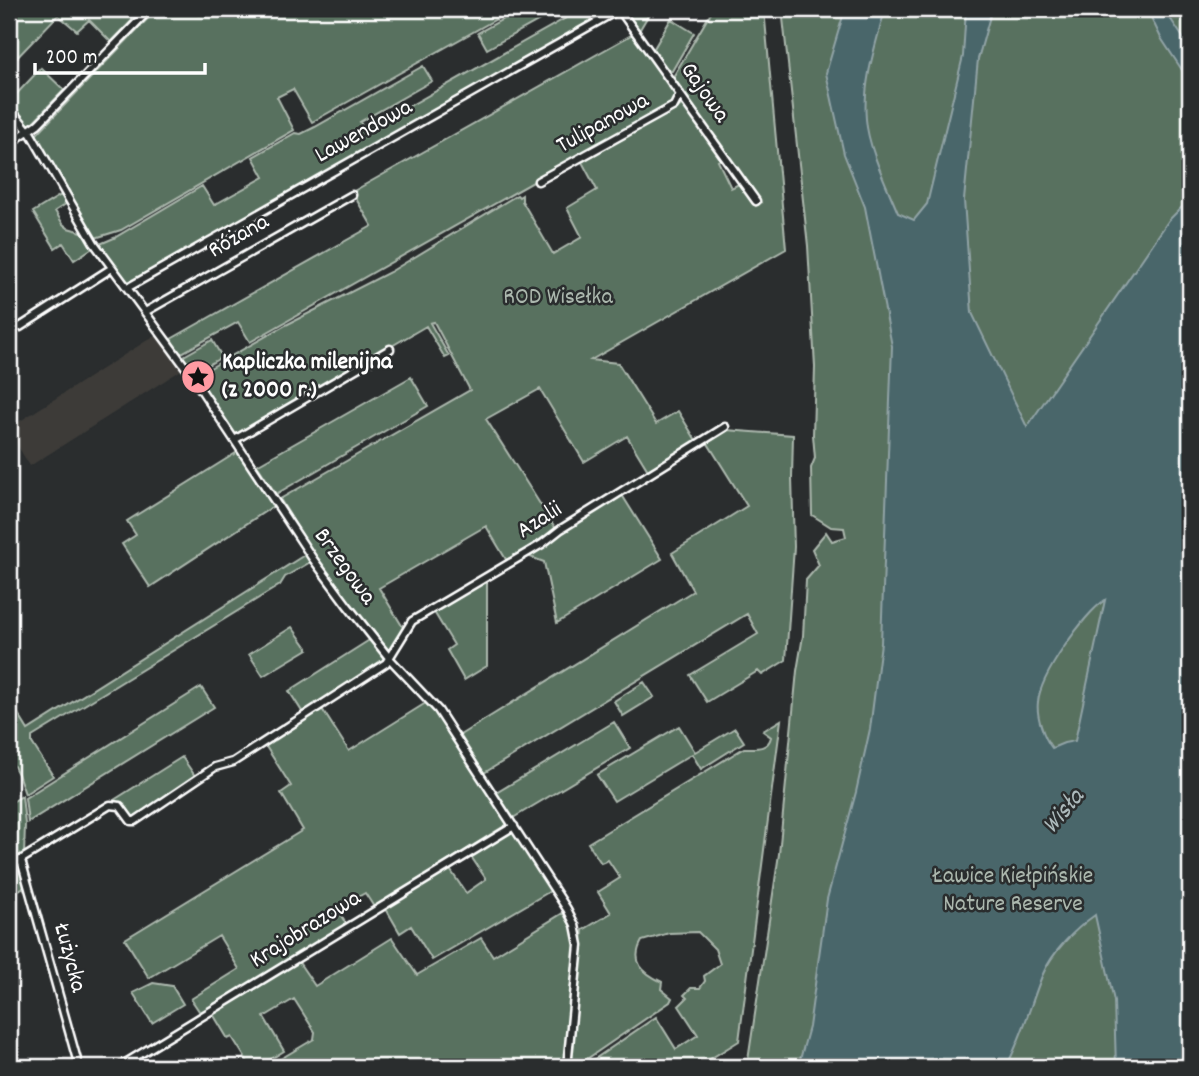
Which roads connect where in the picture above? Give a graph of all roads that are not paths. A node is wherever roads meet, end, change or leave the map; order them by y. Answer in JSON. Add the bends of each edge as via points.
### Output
{"nodes":[{"id":1,"x":150,"y":9,"type":"edge"},
{"id":2,"x":620,"y":9,"type":"edge"},
{"id":3,"x":680,"y":94,"type":"junction"},
{"id":4,"x":9,"y":107,"type":"edge"},
{"id":5,"x":29,"y":131,"type":"junction"},
{"id":6,"x":9,"y":144,"type":"edge"},
{"id":7,"x":538,"y":181,"type":"dead end"},
{"id":8,"x":352,"y":195,"type":"dead end"},
{"id":9,"x":756,"y":201,"type":"dead end"},
{"id":10,"x":112,"y":268,"type":"junction"},
{"id":11,"x":127,"y":288,"type":"junction"},
{"id":12,"x":145,"y":312,"type":"junction"},
{"id":13,"x":20,"y":327,"type":"dead end"},
{"id":14,"x":390,"y":349,"type":"dead end"},
{"id":15,"x":725,"y":427,"type":"dead end"},
{"id":16,"x":236,"y":439,"type":"junction"},
{"id":17,"x":390,"y":659,"type":"junction"},
{"id":18,"x":513,"y":825,"type":"junction"},
{"id":19,"x":21,"y":860,"type":"junction"},
{"id":20,"x":9,"y":867,"type":"edge"},
{"id":21,"x":79,"y":1067,"type":"edge"},
{"id":22,"x":119,"y":1067,"type":"edge"},
{"id":23,"x":567,"y":1067,"type":"edge"}],
"edges":[{"from":1,"to":5,"type":"street"},
{"from":2,"to":3,"type":"street","name":"Gajowa"},
{"from":2,"to":11,"type":"street","name":"Lawendowa"},
{"from":3,"to":7,"type":"street","name":"Tulipanowa","via":[[674,106]]},
{"from":3,"to":9,"type":"street","name":"Gajowa"},
{"from":4,"to":5,"type":"street","name":"Brzegowa"},
{"from":5,"to":6,"type":"street"},
{"from":5,"to":10,"type":"street","name":"Brzegowa"},
{"from":8,"to":12,"type":"street","name":"Różana"},
{"from":10,"to":11,"type":"street","name":"Brzegowa"},
{"from":10,"to":13,"type":"street"},
{"from":11,"to":12,"type":"street","name":"Brzegowa"},
{"from":12,"to":16,"type":"street","name":"Brzegowa"},
{"from":14,"to":16,"type":"street"},
{"from":15,"to":17,"type":"street","name":"Azalii","via":[[412,621]]},
{"from":16,"to":17,"type":"street","name":"Brzegowa","via":[[313,559]]},
{"from":17,"to":18,"type":"street","name":"Brzegowa","via":[[438,710]]},
{"from":17,"to":19,"type":"street","via":[[135,821],[120,806],[110,805]]},
{"from":18,"to":22,"type":"street","name":"Krajobrazowa"},
{"from":18,"to":23,"type":"street","name":"Brzegowa","via":[[577,932]]},
{"from":19,"to":20,"type":"street"},
{"from":19,"to":21,"type":"street","name":"Łużycka"}]}
